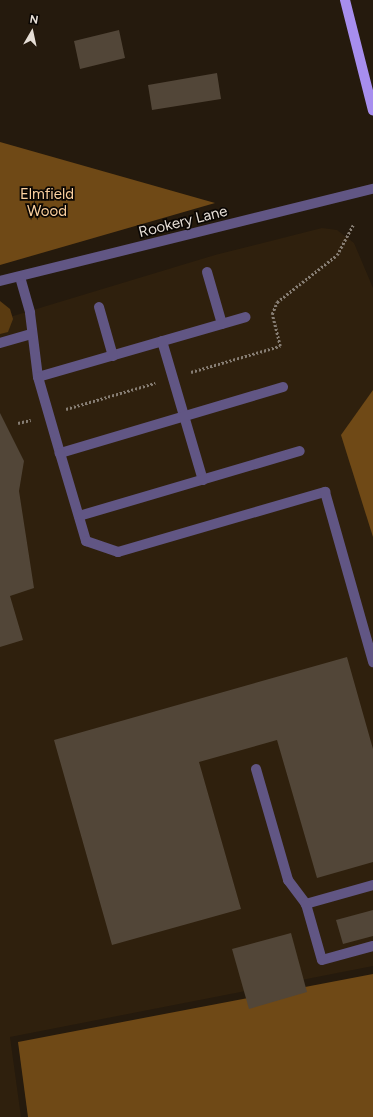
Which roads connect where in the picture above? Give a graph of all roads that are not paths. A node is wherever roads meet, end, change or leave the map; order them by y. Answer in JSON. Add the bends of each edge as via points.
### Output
{"nodes":[{"id":1,"x":345,"y":0,"type":"edge"},
{"id":2,"x":373,"y":111,"type":"edge"},
{"id":3,"x":373,"y":189,"type":"edge"},
{"id":4,"x":207,"y":272,"type":"dead end"},
{"id":5,"x":20,"y":276,"type":"junction"},
{"id":6,"x":0,"y":281,"type":"edge"},
{"id":7,"x":99,"y":307,"type":"dead end"},
{"id":8,"x":246,"y":317,"type":"dead end"},
{"id":9,"x":222,"y":324,"type":"junction"},
{"id":10,"x":31,"y":334,"type":"junction"},
{"id":11,"x":162,"y":341,"type":"junction"},
{"id":12,"x":0,"y":343,"type":"edge"},
{"id":13,"x":113,"y":356,"type":"junction"},
{"id":14,"x":38,"y":377,"type":"junction"},
{"id":15,"x":283,"y":388,"type":"dead end"},
{"id":16,"x":184,"y":416,"type":"junction"},
{"id":17,"x":300,"y":451,"type":"dead end"},
{"id":18,"x":60,"y":453,"type":"junction"},
{"id":19,"x":203,"y":480,"type":"junction"},
{"id":20,"x":79,"y":516,"type":"junction"},
{"id":21,"x":373,"y":662,"type":"edge"},
{"id":22,"x":256,"y":769,"type":"dead end"},
{"id":23,"x":373,"y":885,"type":"edge"},
{"id":24,"x":306,"y":904,"type":"junction"},
{"id":25,"x":373,"y":946,"type":"edge"}],
"edges":[{"from":1,"to":2,"type":"main road"},
{"from":3,"to":5,"type":"lane","name":"Rookery Lane"},
{"from":4,"to":9,"type":"lane"},
{"from":5,"to":6,"type":"lane","name":"Rookery Lane"},
{"from":5,"to":10,"type":"lane"},
{"from":7,"to":13,"type":"lane"},
{"from":8,"to":9,"type":"lane"},
{"from":9,"to":11,"type":"lane"},
{"from":10,"to":12,"type":"lane"},
{"from":10,"to":14,"type":"lane"},
{"from":11,"to":13,"type":"lane"},
{"from":11,"to":16,"type":"lane"},
{"from":13,"to":14,"type":"lane"},
{"from":14,"to":18,"type":"lane"},
{"from":15,"to":16,"type":"lane"},
{"from":16,"to":18,"type":"lane"},
{"from":16,"to":19,"type":"lane"},
{"from":17,"to":19,"type":"lane"},
{"from":18,"to":20,"type":"lane"},
{"from":19,"to":20,"type":"lane"},
{"from":20,"to":21,"type":"lane","via":[[86,541],[118,552],[325,492]]},
{"from":22,"to":24,"type":"lane","via":[[288,880]]},
{"from":23,"to":24,"type":"lane"},
{"from":24,"to":25,"type":"lane","via":[[322,960]]}]}
